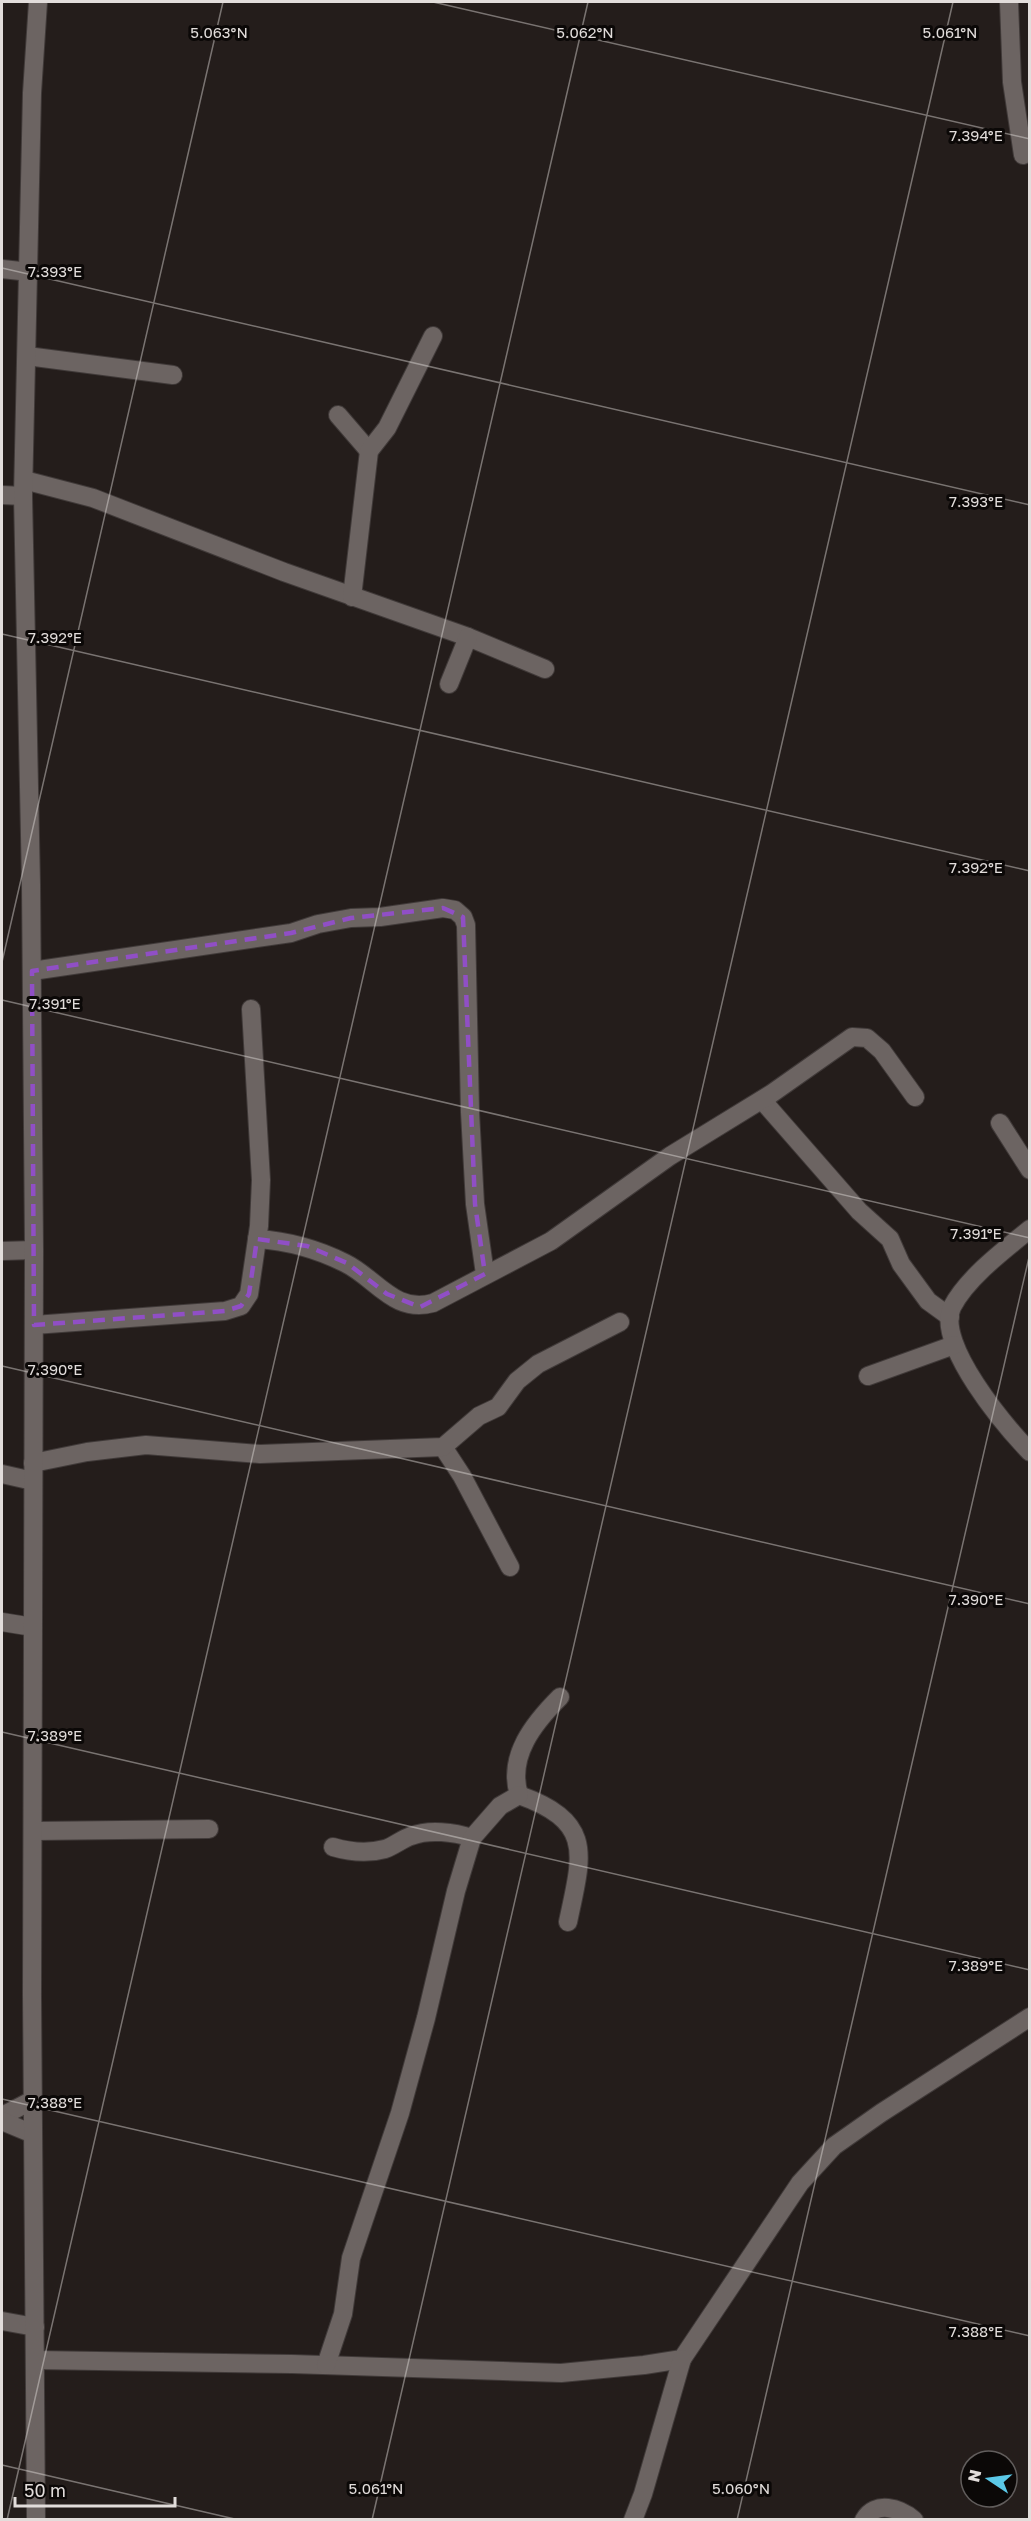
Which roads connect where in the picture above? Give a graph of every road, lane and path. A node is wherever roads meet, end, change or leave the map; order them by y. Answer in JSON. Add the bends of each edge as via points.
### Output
{"nodes":[{"id":1,"x":38,"y":2,"type":"edge"},
{"id":2,"x":1009,"y":2,"type":"edge"},
{"id":3,"x":1023,"y":154,"type":"dead end"},
{"id":4,"x":2,"y":269,"type":"edge"},
{"id":5,"x":30,"y":272,"type":"junction"},
{"id":6,"x":433,"y":336,"type":"dead end"},
{"id":7,"x":27,"y":356,"type":"junction"},
{"id":8,"x":173,"y":375,"type":"dead end"},
{"id":9,"x":338,"y":415,"type":"dead end"},
{"id":10,"x":369,"y":451,"type":"junction"},
{"id":11,"x":23,"y":488,"type":"junction"},
{"id":12,"x":2,"y":495,"type":"edge"},
{"id":13,"x":352,"y":597,"type":"junction"},
{"id":14,"x":468,"y":637,"type":"junction"},
{"id":15,"x":545,"y":669,"type":"dead end"},
{"id":16,"x":449,"y":684,"type":"dead end"},
{"id":17,"x":32,"y":971,"type":"junction"},
{"id":18,"x":250,"y":1009,"type":"dead end"},
{"id":19,"x":915,"y":1097,"type":"dead end"},
{"id":20,"x":762,"y":1100,"type":"junction"},
{"id":21,"x":1000,"y":1123,"type":"dead end"},
{"id":22,"x":1029,"y":1170,"type":"edge"},
{"id":23,"x":1029,"y":1229,"type":"edge"},
{"id":24,"x":257,"y":1239,"type":"junction"},
{"id":25,"x":34,"y":1250,"type":"junction"},
{"id":26,"x":2,"y":1251,"type":"edge"},
{"id":27,"x":485,"y":1274,"type":"junction"},
{"id":28,"x":950,"y":1317,"type":"junction"},
{"id":29,"x":620,"y":1322,"type":"dead end"},
{"id":30,"x":34,"y":1325,"type":"junction"},
{"id":31,"x":954,"y":1345,"type":"junction"},
{"id":32,"x":868,"y":1376,"type":"dead end"},
{"id":33,"x":443,"y":1447,"type":"junction"},
{"id":34,"x":1029,"y":1452,"type":"edge"},
{"id":35,"x":33,"y":1472,"type":"junction"},
{"id":36,"x":2,"y":1474,"type":"edge"},
{"id":37,"x":510,"y":1567,"type":"dead end"},
{"id":38,"x":2,"y":1622,"type":"edge"},
{"id":39,"x":33,"y":1627,"type":"junction"},
{"id":40,"x":560,"y":1697,"type":"dead end"},
{"id":41,"x":519,"y":1795,"type":"junction"},
{"id":42,"x":209,"y":1830,"type":"dead end"},
{"id":43,"x":33,"y":1831,"type":"junction"},
{"id":44,"x":472,"y":1838,"type":"junction"},
{"id":45,"x":333,"y":1847,"type":"dead end"},
{"id":46,"x":568,"y":1922,"type":"dead end"},
{"id":47,"x":1029,"y":2018,"type":"edge"},
{"id":48,"x":33,"y":2100,"type":"junction"},
{"id":49,"x":2,"y":2116,"type":"edge"},
{"id":50,"x":2,"y":2121,"type":"edge"},
{"id":51,"x":33,"y":2134,"type":"junction"},
{"id":52,"x":2,"y":2321,"type":"edge"},
{"id":53,"x":34,"y":2327,"type":"junction"},
{"id":54,"x":682,"y":2359,"type":"junction"},
{"id":55,"x":35,"y":2360,"type":"junction"},
{"id":56,"x":326,"y":2365,"type":"junction"},
{"id":57,"x":36,"y":2520,"type":"edge"},
{"id":58,"x":633,"y":2520,"type":"edge"},
{"id":59,"x":864,"y":2520,"type":"edge"},
{"id":60,"x":914,"y":2520,"type":"edge"}],
"edges":[{"from":1,"to":5,"type":"street","via":[[32,93]]},
{"from":2,"to":3,"type":"street","via":[[1012,82]]},
{"from":4,"to":5,"type":"street"},
{"from":5,"to":7,"type":"street"},
{"from":6,"to":10,"type":"street","via":[[387,428]]},
{"from":7,"to":8,"type":"street"},
{"from":7,"to":11,"type":"street"},
{"from":9,"to":10,"type":"street"},
{"from":10,"to":13,"type":"street"},
{"from":11,"to":12,"type":"street"},
{"from":11,"to":13,"type":"street","via":[[93,498]]},
{"from":11,"to":17,"type":"street"},
{"from":13,"to":14,"type":"street"},
{"from":14,"to":15,"type":"street"},
{"from":14,"to":16,"type":"street"},
{"from":17,"to":25,"type":"street"},
{"from":17,"to":27,"type":"street","via":[[291,933],[351,918],[455,910],[466,925],[470,1123],[475,1204]]},
{"from":18,"to":24,"type":"street","via":[[261,1180]]},
{"from":19,"to":20,"type":"street","via":[[882,1051],[867,1038],[852,1037]]},
{"from":20,"to":27,"type":"street","via":[[670,1156],[551,1241]]},
{"from":20,"to":28,"type":"street","via":[[859,1211],[890,1239],[901,1264],[928,1301]]},
{"from":21,"to":22,"type":"street"},
{"from":23,"to":28,"type":"street","via":[[964,1290]]},
{"from":24,"to":27,"type":"street","via":[[307,1246],[347,1263],[387,1294],[420,1307]]},
{"from":24,"to":30,"type":"street","via":[[249,1294],[241,1306],[225,1311]]},
{"from":25,"to":26,"type":"street"},
{"from":25,"to":30,"type":"street"},
{"from":28,"to":31,"type":"street"},
{"from":29,"to":33,"type":"street","via":[[538,1364],[517,1381],[498,1407],[479,1416]]},
{"from":30,"to":35,"type":"street"},
{"from":31,"to":32,"type":"street"},
{"from":31,"to":34,"type":"street","via":[[984,1398]]},
{"from":33,"to":35,"type":"street","via":[[260,1454],[146,1446],[87,1452]]},
{"from":33,"to":37,"type":"street"},
{"from":35,"to":36,"type":"street"},
{"from":35,"to":39,"type":"street"},
{"from":38,"to":39,"type":"street"},
{"from":39,"to":43,"type":"street"},
{"from":40,"to":41,"type":"street","via":[[526,1736],[518,1760]]},
{"from":41,"to":44,"type":"street","via":[[500,1806]]},
{"from":41,"to":46,"type":"street","via":[[541,1803],[566,1820],[578,1841],[579,1865]]},
{"from":42,"to":43,"type":"street"},
{"from":43,"to":48,"type":"street"},
{"from":44,"to":45,"type":"street","via":[[439,1832],[412,1835],[386,1849],[369,1852]]},
{"from":44,"to":56,"type":"street","via":[[399,2113],[351,2258],[343,2314]]},
{"from":47,"to":54,"type":"street","via":[[834,2146],[800,2182]]},
{"from":48,"to":49,"type":"street"},
{"from":48,"to":51,"type":"street"},
{"from":50,"to":51,"type":"street"},
{"from":51,"to":53,"type":"street"},
{"from":52,"to":53,"type":"street"},
{"from":53,"to":55,"type":"street"},
{"from":54,"to":56,"type":"street","via":[[561,2373]]},
{"from":54,"to":58,"type":"street"},
{"from":55,"to":56,"type":"street"},
{"from":55,"to":57,"type":"street"},
{"from":59,"to":60,"type":"street","via":[[868,2513],[882,2506],[907,2513]]}]}
